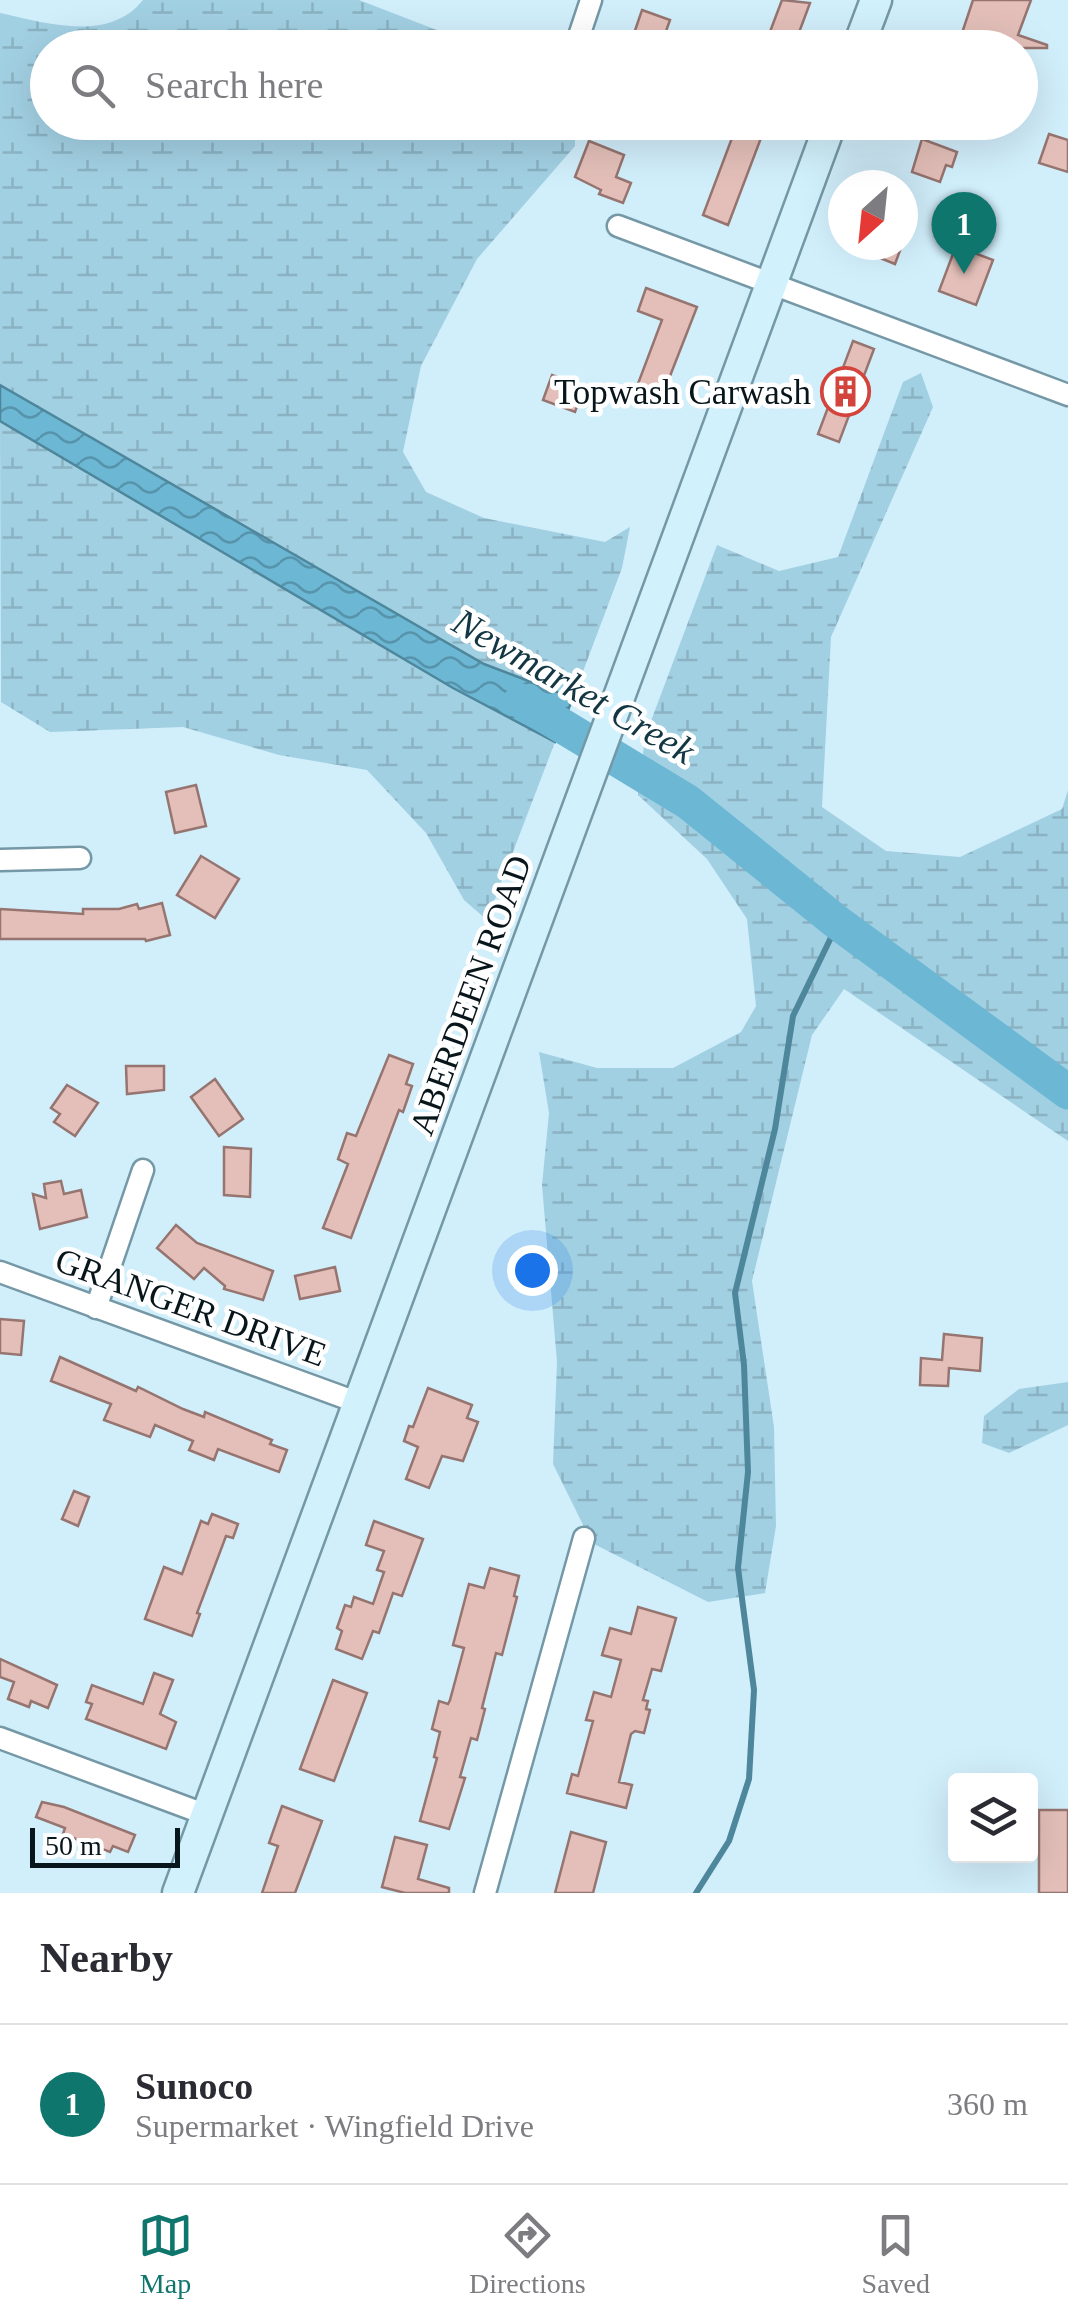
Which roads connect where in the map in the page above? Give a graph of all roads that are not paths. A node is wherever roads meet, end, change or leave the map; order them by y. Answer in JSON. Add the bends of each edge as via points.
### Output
{"nodes":[{"id":1,"x":591,"y":0,"type":"edge"},
{"id":2,"x":876,"y":0,"type":"edge"},
{"id":3,"x":581,"y":30,"type":"edge"},
{"id":4,"x":865,"y":30,"type":"edge"},
{"id":5,"x":825,"y":140,"type":"edge"},
{"id":6,"x":618,"y":226,"type":"dead end"},
{"id":7,"x":773,"y":284,"type":"junction"},
{"id":8,"x":1068,"y":395,"type":"edge"},
{"id":9,"x":80,"y":858,"type":"dead end"},
{"id":10,"x":0,"y":860,"type":"edge"},
{"id":11,"x":143,"y":1170,"type":"dead end"},
{"id":12,"x":0,"y":1272,"type":"edge"},
{"id":13,"x":96,"y":1308,"type":"junction"},
{"id":14,"x":360,"y":1403,"type":"junction"},
{"id":15,"x":584,"y":1538,"type":"dead end"},
{"id":16,"x":0,"y":1738,"type":"edge"},
{"id":17,"x":208,"y":1815,"type":"junction"},
{"id":18,"x":178,"y":1893,"type":"edge"},
{"id":19,"x":485,"y":1893,"type":"edge"}],
"edges":[{"from":1,"to":3,"type":"street"},
{"from":2,"to":4,"type":"main road"},
{"from":5,"to":7,"type":"main road","name":"ABERDEEN ROAD"},
{"from":6,"to":7,"type":"street"},
{"from":7,"to":8,"type":"street"},
{"from":7,"to":14,"type":"main road","name":"ABERDEEN ROAD"},
{"from":9,"to":10,"type":"street"},
{"from":11,"to":13,"type":"street"},
{"from":12,"to":13,"type":"street","name":"GRANGER DRIVE"},
{"from":13,"to":14,"type":"street","name":"GRANGER DRIVE"},
{"from":14,"to":17,"type":"main road","name":"ABERDEEN ROAD"},
{"from":15,"to":19,"type":"street"},
{"from":16,"to":17,"type":"street"},
{"from":17,"to":18,"type":"main road","name":"ABERDEEN ROAD"}]}
